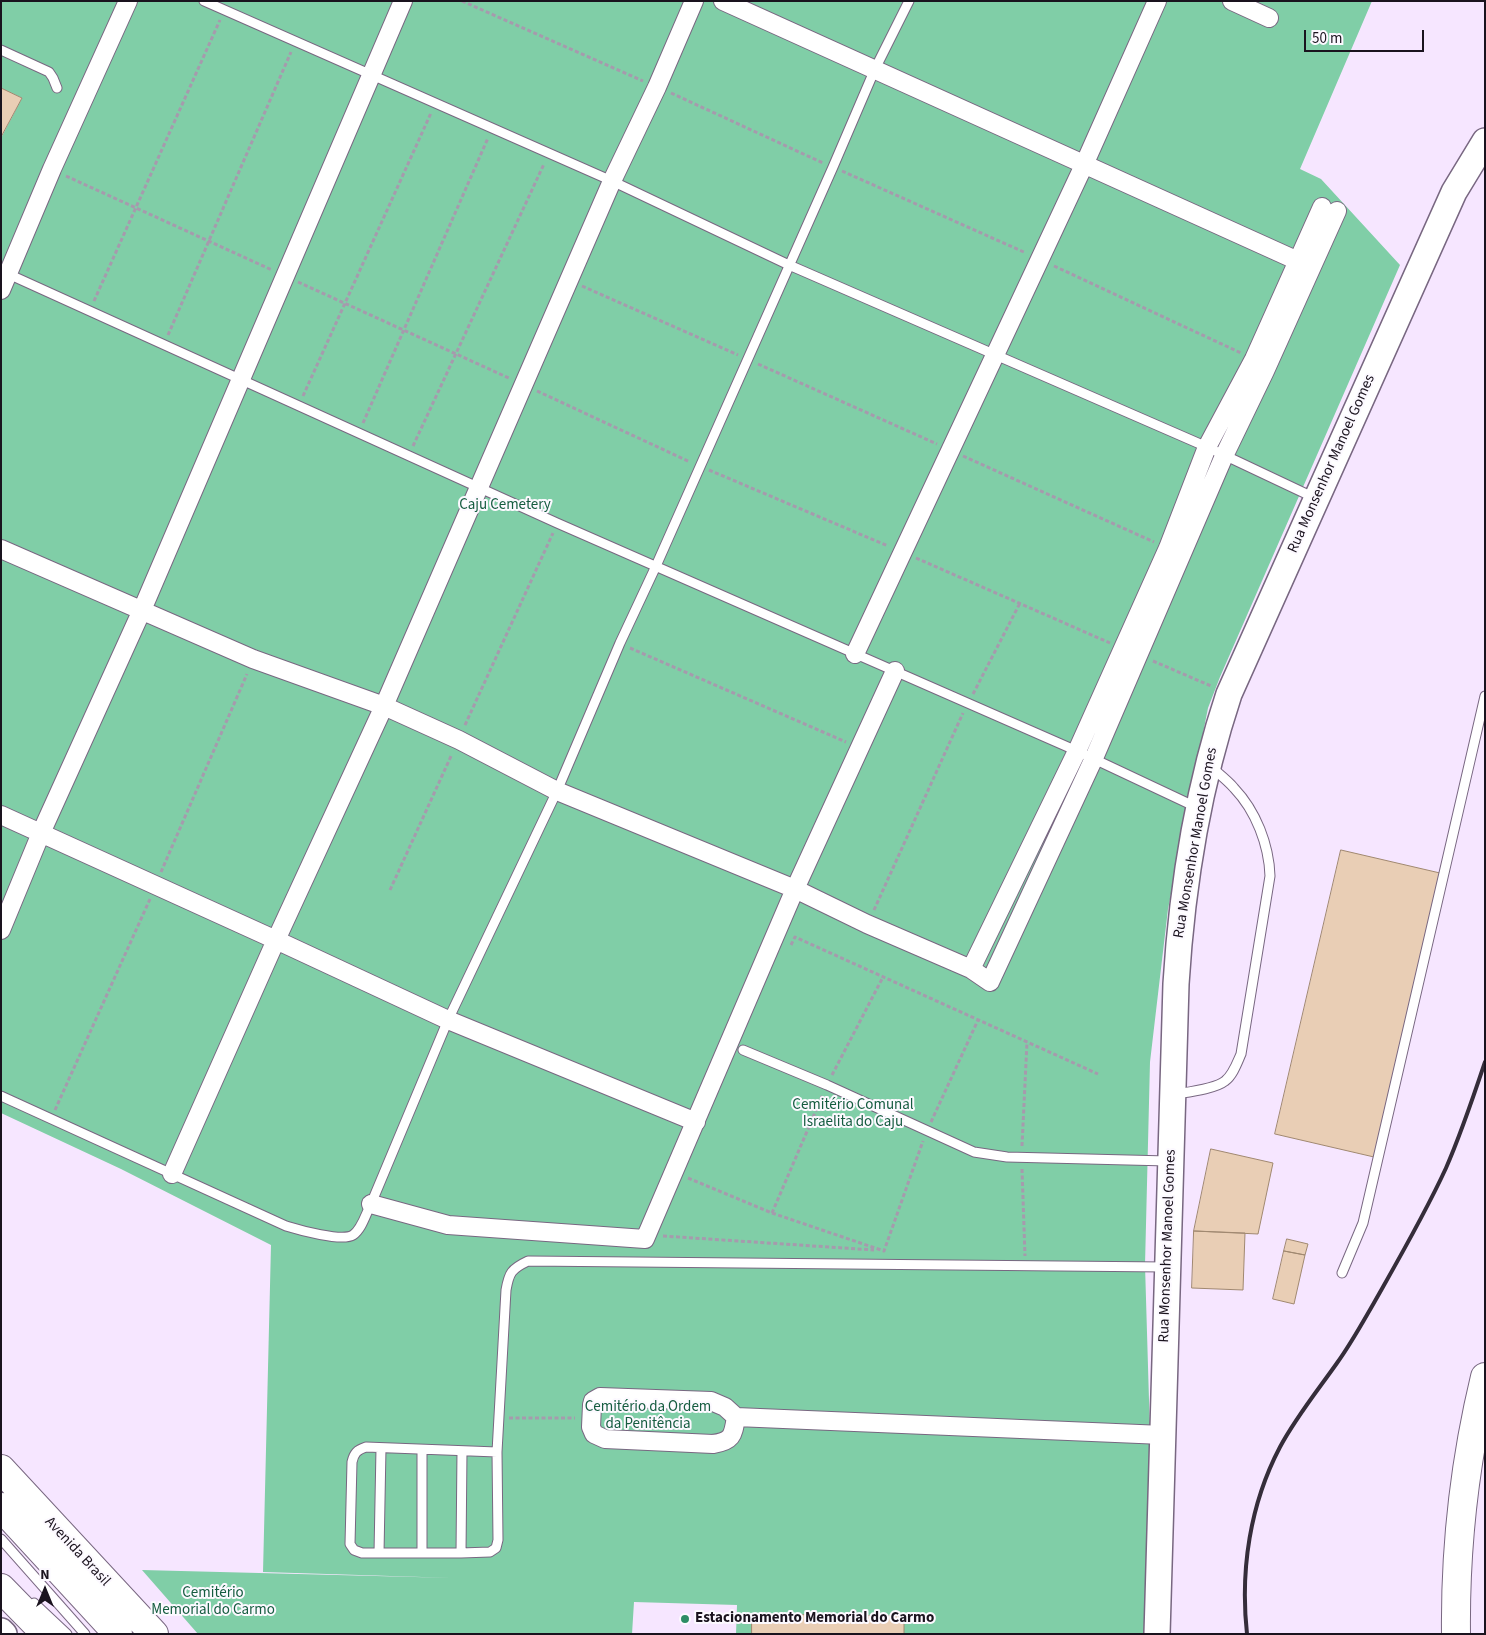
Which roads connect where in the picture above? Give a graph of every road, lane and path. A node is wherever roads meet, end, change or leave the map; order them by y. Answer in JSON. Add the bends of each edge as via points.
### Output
{"nodes":[{"id":1,"x":128,"y":1,"type":"edge"},
{"id":2,"x":204,"y":1,"type":"edge"},
{"id":3,"x":403,"y":1,"type":"edge"},
{"id":4,"x":462,"y":1,"type":"edge"},
{"id":5,"x":694,"y":1,"type":"edge"},
{"id":6,"x":723,"y":1,"type":"edge"},
{"id":7,"x":909,"y":1,"type":"edge"},
{"id":8,"x":1157,"y":1,"type":"edge"},
{"id":9,"x":1232,"y":1,"type":"edge"},
{"id":10,"x":224,"y":10,"type":"junction"},
{"id":11,"x":1269,"y":18,"type":"dead end"},
{"id":12,"x":295,"y":41,"type":"junction"},
{"id":13,"x":1,"y":50,"type":"edge"},
{"id":14,"x":875,"y":69,"type":"junction"},
{"id":15,"x":372,"y":76,"type":"junction"},
{"id":16,"x":657,"y":87,"type":"junction"},
{"id":17,"x":57,"y":88,"type":"dead end"},
{"id":18,"x":436,"y":103,"type":"junction"},
{"id":19,"x":492,"y":129,"type":"junction"},
{"id":20,"x":1485,"y":141,"type":"edge"},
{"id":21,"x":549,"y":154,"type":"junction"},
{"id":22,"x":1084,"y":165,"type":"junction"},
{"id":23,"x":833,"y":168,"type":"junction"},
{"id":24,"x":52,"y":169,"type":"junction"},
{"id":25,"x":612,"y":181,"type":"junction"},
{"id":26,"x":136,"y":208,"type":"junction"},
{"id":27,"x":208,"y":241,"type":"junction"},
{"id":28,"x":1039,"y":259,"type":"junction"},
{"id":29,"x":1298,"y":261,"type":"junction"},
{"id":30,"x":789,"y":265,"type":"junction"},
{"id":31,"x":285,"y":276,"type":"junction"},
{"id":32,"x":3,"y":278,"type":"edge"},
{"id":33,"x":570,"y":281,"type":"junction"},
{"id":34,"x":345,"y":304,"type":"junction"},
{"id":35,"x":90,"y":311,"type":"junction"},
{"id":36,"x":404,"y":330,"type":"junction"},
{"id":37,"x":164,"y":345,"type":"junction"},
{"id":38,"x":456,"y":354,"type":"junction"},
{"id":39,"x":995,"y":355,"type":"junction"},
{"id":40,"x":1254,"y":359,"type":"junction"},
{"id":41,"x":748,"y":360,"type":"junction"},
{"id":42,"x":241,"y":380,"type":"junction"},
{"id":43,"x":524,"y":384,"type":"junction"},
{"id":44,"x":298,"y":406,"type":"junction"},
{"id":45,"x":358,"y":433,"type":"junction"},
{"id":46,"x":1207,"y":447,"type":"junction"},
{"id":47,"x":951,"y":450,"type":"junction"},
{"id":48,"x":409,"y":456,"type":"junction"},
{"id":49,"x":1224,"y":456,"type":"junction"},
{"id":50,"x":700,"y":466,"type":"junction"},
{"id":51,"x":479,"y":488,"type":"junction"},
{"id":52,"x":1316,"y":499,"type":"junction"},
{"id":53,"x":557,"y":523,"type":"junction"},
{"id":54,"x":1168,"y":548,"type":"junction"},
{"id":55,"x":1,"y":549,"type":"edge"},
{"id":56,"x":902,"y":552,"type":"junction"},
{"id":57,"x":656,"y":566,"type":"junction"},
{"id":58,"x":1020,"y":603,"type":"junction"},
{"id":59,"x":142,"y":610,"type":"junction"},
{"id":60,"x":620,"y":643,"type":"junction"},
{"id":61,"x":1130,"y":652,"type":"junction"},
{"id":62,"x":855,"y":654,"type":"junction"},
{"id":63,"x":895,"y":671,"type":"junction"},
{"id":64,"x":1229,"y":694,"type":"junction"},
{"id":65,"x":1485,"y":696,"type":"edge"},
{"id":66,"x":968,"y":703,"type":"junction"},
{"id":67,"x":384,"y":706,"type":"junction"},
{"id":68,"x":459,"y":740,"type":"junction"},
{"id":69,"x":859,"y":748,"type":"junction"},
{"id":70,"x":1077,"y":751,"type":"junction"},
{"id":71,"x":1094,"y":758,"type":"junction"},
{"id":72,"x":1208,"y":764,"type":"junction"},
{"id":73,"x":557,"y":791,"type":"junction"},
{"id":74,"x":1199,"y":808,"type":"junction"},
{"id":75,"x":1,"y":815,"type":"edge"},
{"id":76,"x":41,"y":833,"type":"junction"},
{"id":77,"x":795,"y":889,"type":"junction"},
{"id":78,"x":390,"y":890,"type":"dead end"},
{"id":79,"x":867,"y":924,"type":"junction"},
{"id":80,"x":1,"y":930,"type":"edge"},
{"id":81,"x":795,"y":937,"type":"dead end"},
{"id":82,"x":276,"y":940,"type":"junction"},
{"id":83,"x":971,"y":969,"type":"junction"},
{"id":84,"x":883,"y":977,"type":"junction"},
{"id":85,"x":448,"y":1020,"type":"junction"},
{"id":86,"x":978,"y":1020,"type":"junction"},
{"id":87,"x":1027,"y":1042,"type":"junction"},
{"id":88,"x":743,"y":1050,"type":"dead end"},
{"id":89,"x":1098,"y":1074,"type":"dead end"},
{"id":90,"x":827,"y":1085,"type":"junction"},
{"id":91,"x":1173,"y":1094,"type":"junction"},
{"id":92,"x":1,"y":1096,"type":"edge"},
{"id":93,"x":696,"y":1122,"type":"junction"},
{"id":94,"x":927,"y":1132,"type":"junction"},
{"id":95,"x":1022,"y":1158,"type":"junction"},
{"id":96,"x":1171,"y":1161,"type":"junction"},
{"id":97,"x":172,"y":1174,"type":"junction"},
{"id":98,"x":687,"y":1178,"type":"dead end"},
{"id":99,"x":371,"y":1204,"type":"junction"},
{"id":100,"x":772,"y":1213,"type":"junction"},
{"id":101,"x":661,"y":1236,"type":"dead end"},
{"id":102,"x":884,"y":1251,"type":"junction"},
{"id":103,"x":894,"y":1252,"type":"dead end"},
{"id":104,"x":1016,"y":1256,"type":"dead end"},
{"id":105,"x":1166,"y":1267,"type":"junction"},
{"id":106,"x":1342,"y":1273,"type":"dead end"},
{"id":107,"x":1485,"y":1377,"type":"edge"},
{"id":108,"x":736,"y":1417,"type":"junction"},
{"id":109,"x":499,"y":1418,"type":"junction"},
{"id":110,"x":591,"y":1418,"type":"junction"},
{"id":111,"x":1164,"y":1435,"type":"junction"},
{"id":112,"x":381,"y":1448,"type":"junction"},
{"id":113,"x":422,"y":1450,"type":"junction"},
{"id":114,"x":462,"y":1451,"type":"junction"},
{"id":115,"x":497,"y":1452,"type":"junction"},
{"id":116,"x":1,"y":1469,"type":"edge"},
{"id":117,"x":1,"y":1506,"type":"edge"},
{"id":118,"x":1,"y":1539,"type":"edge"},
{"id":119,"x":379,"y":1553,"type":"junction"},
{"id":120,"x":422,"y":1553,"type":"junction"},
{"id":121,"x":461,"y":1553,"type":"junction"},
{"id":122,"x":1,"y":1588,"type":"edge"},
{"id":123,"x":28,"y":1596,"type":"dead end"},
{"id":124,"x":1,"y":1614,"type":"edge"},
{"id":125,"x":22,"y":1634,"type":"edge"},
{"id":126,"x":46,"y":1634,"type":"edge"},
{"id":127,"x":67,"y":1634,"type":"edge"},
{"id":128,"x":85,"y":1634,"type":"edge"},
{"id":129,"x":118,"y":1634,"type":"edge"},
{"id":130,"x":154,"y":1634,"type":"edge"},
{"id":131,"x":1157,"y":1634,"type":"edge"},
{"id":132,"x":1456,"y":1634,"type":"edge"}],
"edges":[{"from":1,"to":24,"type":"street"},
{"from":2,"to":10,"type":"lane"},
{"from":3,"to":15,"type":"street"},
{"from":4,"to":16,"type":"path"},
{"from":5,"to":16,"type":"street"},
{"from":6,"to":14,"type":"street"},
{"from":7,"to":14,"type":"lane"},
{"from":8,"to":22,"type":"street"},
{"from":9,"to":11,"type":"street"},
{"from":10,"to":12,"type":"lane"},
{"from":10,"to":26,"type":"path"},
{"from":12,"to":15,"type":"lane"},
{"from":12,"to":27,"type":"path"},
{"from":13,"to":17,"type":"lane","via":[[48,72]]},
{"from":14,"to":22,"type":"street"},
{"from":14,"to":23,"type":"lane"},
{"from":15,"to":18,"type":"lane"},
{"from":15,"to":31,"type":"street"},
{"from":16,"to":23,"type":"path"},
{"from":16,"to":25,"type":"street"},
{"from":18,"to":19,"type":"lane"},
{"from":18,"to":34,"type":"path"},
{"from":19,"to":21,"type":"lane"},
{"from":19,"to":36,"type":"path"},
{"from":20,"to":52,"type":"street","name":"Rua Monsenhor Manoel Gomes","via":[[1454,192]]},
{"from":21,"to":25,"type":"lane"},
{"from":21,"to":38,"type":"path"},
{"from":22,"to":28,"type":"street"},
{"from":22,"to":29,"type":"street"},
{"from":23,"to":28,"type":"path"},
{"from":23,"to":30,"type":"lane"},
{"from":24,"to":26,"type":"path"},
{"from":24,"to":32,"type":"street"},
{"from":25,"to":30,"type":"lane"},
{"from":25,"to":33,"type":"street"},
{"from":26,"to":27,"type":"path"},
{"from":26,"to":35,"type":"path"},
{"from":27,"to":31,"type":"path"},
{"from":27,"to":37,"type":"path"},
{"from":28,"to":39,"type":"street"},
{"from":28,"to":40,"type":"path"},
{"from":29,"to":40,"type":"street"},
{"from":29,"to":49,"type":"street","via":[[1329,209],[1265,372]]},
{"from":30,"to":39,"type":"lane"},
{"from":30,"to":41,"type":"lane"},
{"from":31,"to":34,"type":"path"},
{"from":31,"to":42,"type":"street"},
{"from":32,"to":35,"type":"lane"},
{"from":33,"to":41,"type":"path"},
{"from":33,"to":43,"type":"street"},
{"from":34,"to":36,"type":"path"},
{"from":34,"to":44,"type":"path"},
{"from":35,"to":37,"type":"lane"},
{"from":36,"to":38,"type":"path"},
{"from":36,"to":45,"type":"path"},
{"from":37,"to":42,"type":"lane"},
{"from":38,"to":43,"type":"path"},
{"from":38,"to":48,"type":"path"},
{"from":39,"to":46,"type":"lane"},
{"from":39,"to":47,"type":"street"},
{"from":40,"to":46,"type":"street"},
{"from":41,"to":47,"type":"path"},
{"from":41,"to":50,"type":"lane"},
{"from":42,"to":44,"type":"lane"},
{"from":42,"to":59,"type":"street"},
{"from":43,"to":50,"type":"path"},
{"from":43,"to":51,"type":"street"},
{"from":44,"to":45,"type":"lane"},
{"from":45,"to":48,"type":"lane"},
{"from":46,"to":49,"type":"lane"},
{"from":46,"to":54,"type":"street"},
{"from":47,"to":54,"type":"path"},
{"from":47,"to":56,"type":"street"},
{"from":48,"to":51,"type":"lane"},
{"from":49,"to":52,"type":"lane"},
{"from":49,"to":61,"type":"street"},
{"from":50,"to":56,"type":"path"},
{"from":50,"to":57,"type":"lane"},
{"from":51,"to":53,"type":"lane"},
{"from":51,"to":67,"type":"street"},
{"from":52,"to":64,"type":"street","name":"Rua Monsenhor Manoel Gomes"},
{"from":53,"to":57,"type":"lane"},
{"from":53,"to":68,"type":"path"},
{"from":54,"to":61,"type":"street"},
{"from":55,"to":59,"type":"street"},
{"from":56,"to":58,"type":"path"},
{"from":56,"to":62,"type":"street"},
{"from":57,"to":60,"type":"lane"},
{"from":57,"to":62,"type":"lane"},
{"from":58,"to":61,"type":"path"},
{"from":58,"to":66,"type":"path"},
{"from":59,"to":67,"type":"street","via":[[253,660]]},
{"from":59,"to":76,"type":"street"},
{"from":60,"to":69,"type":"path"},
{"from":60,"to":73,"type":"lane"},
{"from":61,"to":64,"type":"path"},
{"from":61,"to":70,"type":"street"},
{"from":61,"to":71,"type":"street"},
{"from":62,"to":63,"type":"lane"},
{"from":63,"to":66,"type":"lane"},
{"from":63,"to":69,"type":"street"},
{"from":64,"to":72,"type":"street","name":"Rua Monsenhor Manoel Gomes"},
{"from":65,"to":106,"type":"lane","via":[[1363,1223]]},
{"from":66,"to":70,"type":"lane"},
{"from":66,"to":79,"type":"path"},
{"from":67,"to":68,"type":"street"},
{"from":67,"to":82,"type":"street"},
{"from":68,"to":73,"type":"street"},
{"from":68,"to":78,"type":"path"},
{"from":69,"to":77,"type":"street"},
{"from":70,"to":71,"type":"lane"},
{"from":70,"to":83,"type":"street"},
{"from":71,"to":74,"type":"lane"},
{"from":71,"to":83,"type":"street","via":[[990,982]]},
{"from":72,"to":74,"type":"street","name":"Rua Monsenhor Manoel Gomes"},
{"from":72,"to":91,"type":"lane","via":[[1235,788],[1248,806],[1267,847],[1270,876],[1241,1054],[1224,1082],[1198,1091]]},
{"from":73,"to":77,"type":"street"},
{"from":73,"to":85,"type":"lane"},
{"from":74,"to":91,"type":"street","name":"Rua Monsenhor Manoel Gomes","via":[[1179,926]]},
{"from":75,"to":76,"type":"street"},
{"from":76,"to":80,"type":"street"},
{"from":76,"to":82,"type":"street"},
{"from":77,"to":79,"type":"street"},
{"from":77,"to":93,"type":"street"},
{"from":79,"to":83,"type":"street"},
{"from":81,"to":84,"type":"path"},
{"from":82,"to":85,"type":"street"},
{"from":82,"to":97,"type":"street"},
{"from":84,"to":86,"type":"path"},
{"from":84,"to":90,"type":"path"},
{"from":85,"to":93,"type":"street"},
{"from":85,"to":99,"type":"lane"},
{"from":86,"to":87,"type":"path"},
{"from":86,"to":94,"type":"path"},
{"from":87,"to":89,"type":"path"},
{"from":87,"to":95,"type":"path"},
{"from":88,"to":90,"type":"lane"},
{"from":90,"to":94,"type":"lane"},
{"from":90,"to":100,"type":"path"},
{"from":91,"to":96,"type":"street","name":"Rua Monsenhor Manoel Gomes"},
{"from":92,"to":97,"type":"lane"},
{"from":93,"to":99,"type":"street","via":[[644,1239],[448,1225]]},
{"from":94,"to":95,"type":"lane","via":[[974,1152]]},
{"from":94,"to":102,"type":"path"},
{"from":95,"to":96,"type":"lane"},
{"from":95,"to":104,"type":"path","via":[[1025,1256]]},
{"from":96,"to":105,"type":"street","name":"Rua Monsenhor Manoel Gomes"},
{"from":97,"to":99,"type":"lane","via":[[286,1226],[324,1236],[354,1235]]},
{"from":98,"to":100,"type":"path"},
{"from":100,"to":102,"type":"path"},
{"from":101,"to":102,"type":"path"},
{"from":102,"to":103,"type":"path"},
{"from":105,"to":109,"type":"lane","via":[[528,1261],[509,1274],[506,1290]]},
{"from":105,"to":111,"type":"street","name":"Rua Monsenhor Manoel Gomes"},
{"from":107,"to":132,"type":"highway","via":[[1471,1448],[1457,1566]]},
{"from":108,"to":110,"type":"street","via":[[711,1401],[600,1397],[593,1401]]},
{"from":108,"to":110,"type":"street","via":[[730,1437],[714,1444],[605,1439],[592,1432]]},
{"from":108,"to":111,"type":"street"},
{"from":109,"to":110,"type":"path"},
{"from":109,"to":115,"type":"lane"},
{"from":111,"to":131,"type":"street","name":"Rua Monsenhor Manoel Gomes"},
{"from":112,"to":113,"type":"lane"},
{"from":112,"to":119,"type":"lane"},
{"from":112,"to":119,"type":"lane","via":[[359,1449],[353,1455],[351,1476],[350,1544],[362,1553]]},
{"from":113,"to":114,"type":"lane"},
{"from":113,"to":120,"type":"lane"},
{"from":114,"to":115,"type":"lane"},
{"from":114,"to":121,"type":"lane"},
{"from":115,"to":121,"type":"lane","via":[[496,1548],[490,1552]]},
{"from":116,"to":130,"type":"highway","name":"Avenida Brasil"},
{"from":117,"to":129,"type":"highway","name":"Avenida Brasil"},
{"from":118,"to":128,"type":"lane"},
{"from":119,"to":120,"type":"lane"},
{"from":120,"to":121,"type":"lane"},
{"from":122,"to":126,"type":"highway"},
{"from":123,"to":127,"type":"lane"},
{"from":124,"to":125,"type":"highway"}]}
